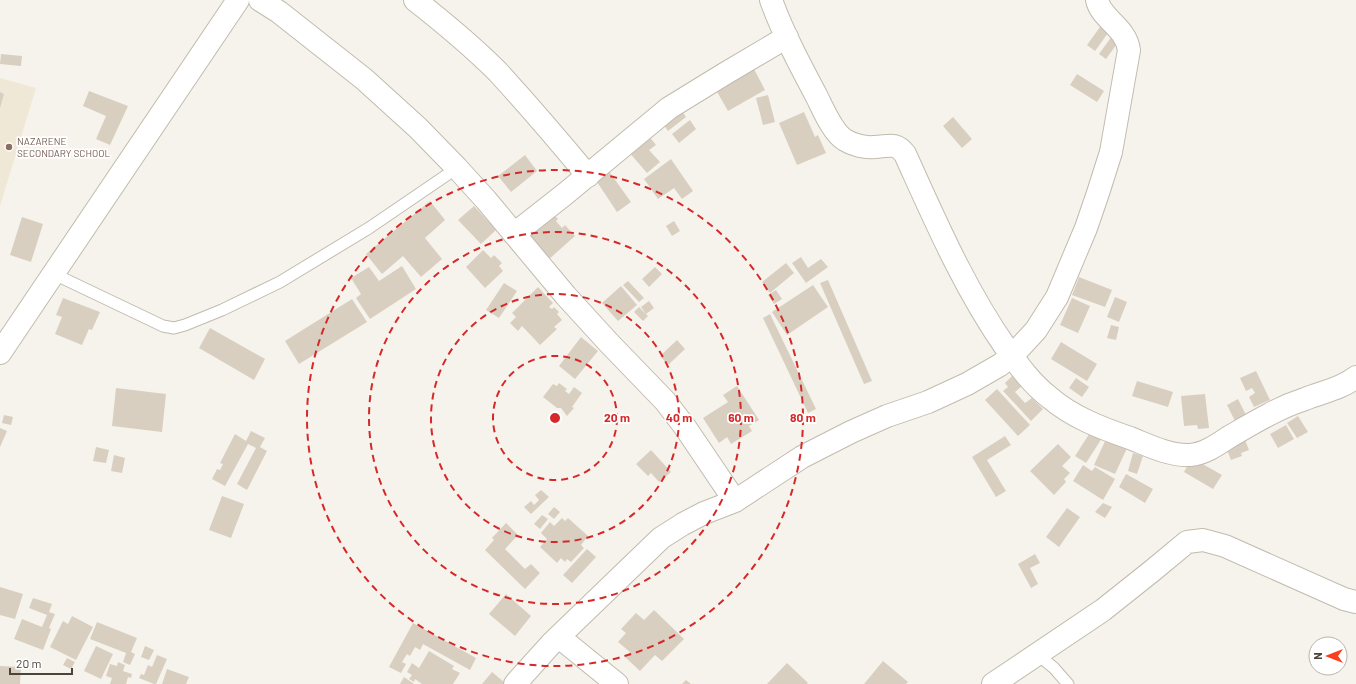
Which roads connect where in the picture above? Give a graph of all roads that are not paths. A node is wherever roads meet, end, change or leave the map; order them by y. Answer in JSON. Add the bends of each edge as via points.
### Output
{"nodes":[{"id":1,"x":238,"y":0,"type":"edge"},
{"id":2,"x":260,"y":0,"type":"edge"},
{"id":3,"x":415,"y":0,"type":"edge"},
{"id":4,"x":771,"y":0,"type":"edge"},
{"id":5,"x":1098,"y":0,"type":"edge"},
{"id":6,"x":787,"y":37,"type":"junction"},
{"id":7,"x":457,"y":168,"type":"junction"},
{"id":8,"x":588,"y":176,"type":"junction"},
{"id":9,"x":514,"y":234,"type":"junction"},
{"id":10,"x":54,"y":274,"type":"junction"},
{"id":11,"x":0,"y":354,"type":"edge"},
{"id":12,"x":1012,"y":356,"type":"junction"},
{"id":13,"x":1356,"y":377,"type":"edge"},
{"id":14,"x":735,"y":501,"type":"junction"},
{"id":15,"x":1356,"y":602,"type":"edge"},
{"id":16,"x":559,"y":636,"type":"junction"},
{"id":17,"x":1038,"y":654,"type":"junction"},
{"id":18,"x":515,"y":684,"type":"edge"},
{"id":19,"x":617,"y":684,"type":"edge"},
{"id":20,"x":992,"y":684,"type":"edge"},
{"id":21,"x":1068,"y":684,"type":"edge"}],
"edges":[{"from":1,"to":10,"type":"street"},
{"from":2,"to":7,"type":"street","via":[[364,79]]},
{"from":3,"to":8,"type":"street","via":[[496,71]]},
{"from":4,"to":6,"type":"street"},
{"from":5,"to":12,"type":"street","via":[[1102,10],[1126,39],[1129,50],[1111,152],[1086,228],[1057,297],[1036,330]]},
{"from":6,"to":8,"type":"street","via":[[669,108]]},
{"from":6,"to":12,"type":"street","via":[[829,121],[844,140],[860,146],[896,146],[905,154],[952,256],[986,318]]},
{"from":7,"to":9,"type":"street"},
{"from":7,"to":10,"type":"lane","via":[[369,228],[280,282],[222,310],[174,328],[163,326]]},
{"from":8,"to":9,"type":"street"},
{"from":9,"to":14,"type":"street","via":[[604,337],[665,401]]},
{"from":10,"to":11,"type":"street"},
{"from":12,"to":13,"type":"street","via":[[1031,382],[1065,409],[1089,422],[1175,454],[1190,455],[1216,445],[1271,414],[1349,383]]},
{"from":12,"to":14,"type":"street","via":[[967,384],[928,402],[887,416],[802,457]]},
{"from":14,"to":16,"type":"street","via":[[683,524],[661,538]]},
{"from":15,"to":17,"type":"street","via":[[1225,546],[1203,540],[1187,542],[1103,610]]},
{"from":16,"to":18,"type":"street"},
{"from":16,"to":19,"type":"street"},
{"from":17,"to":20,"type":"street"},
{"from":17,"to":21,"type":"lane"}]}
